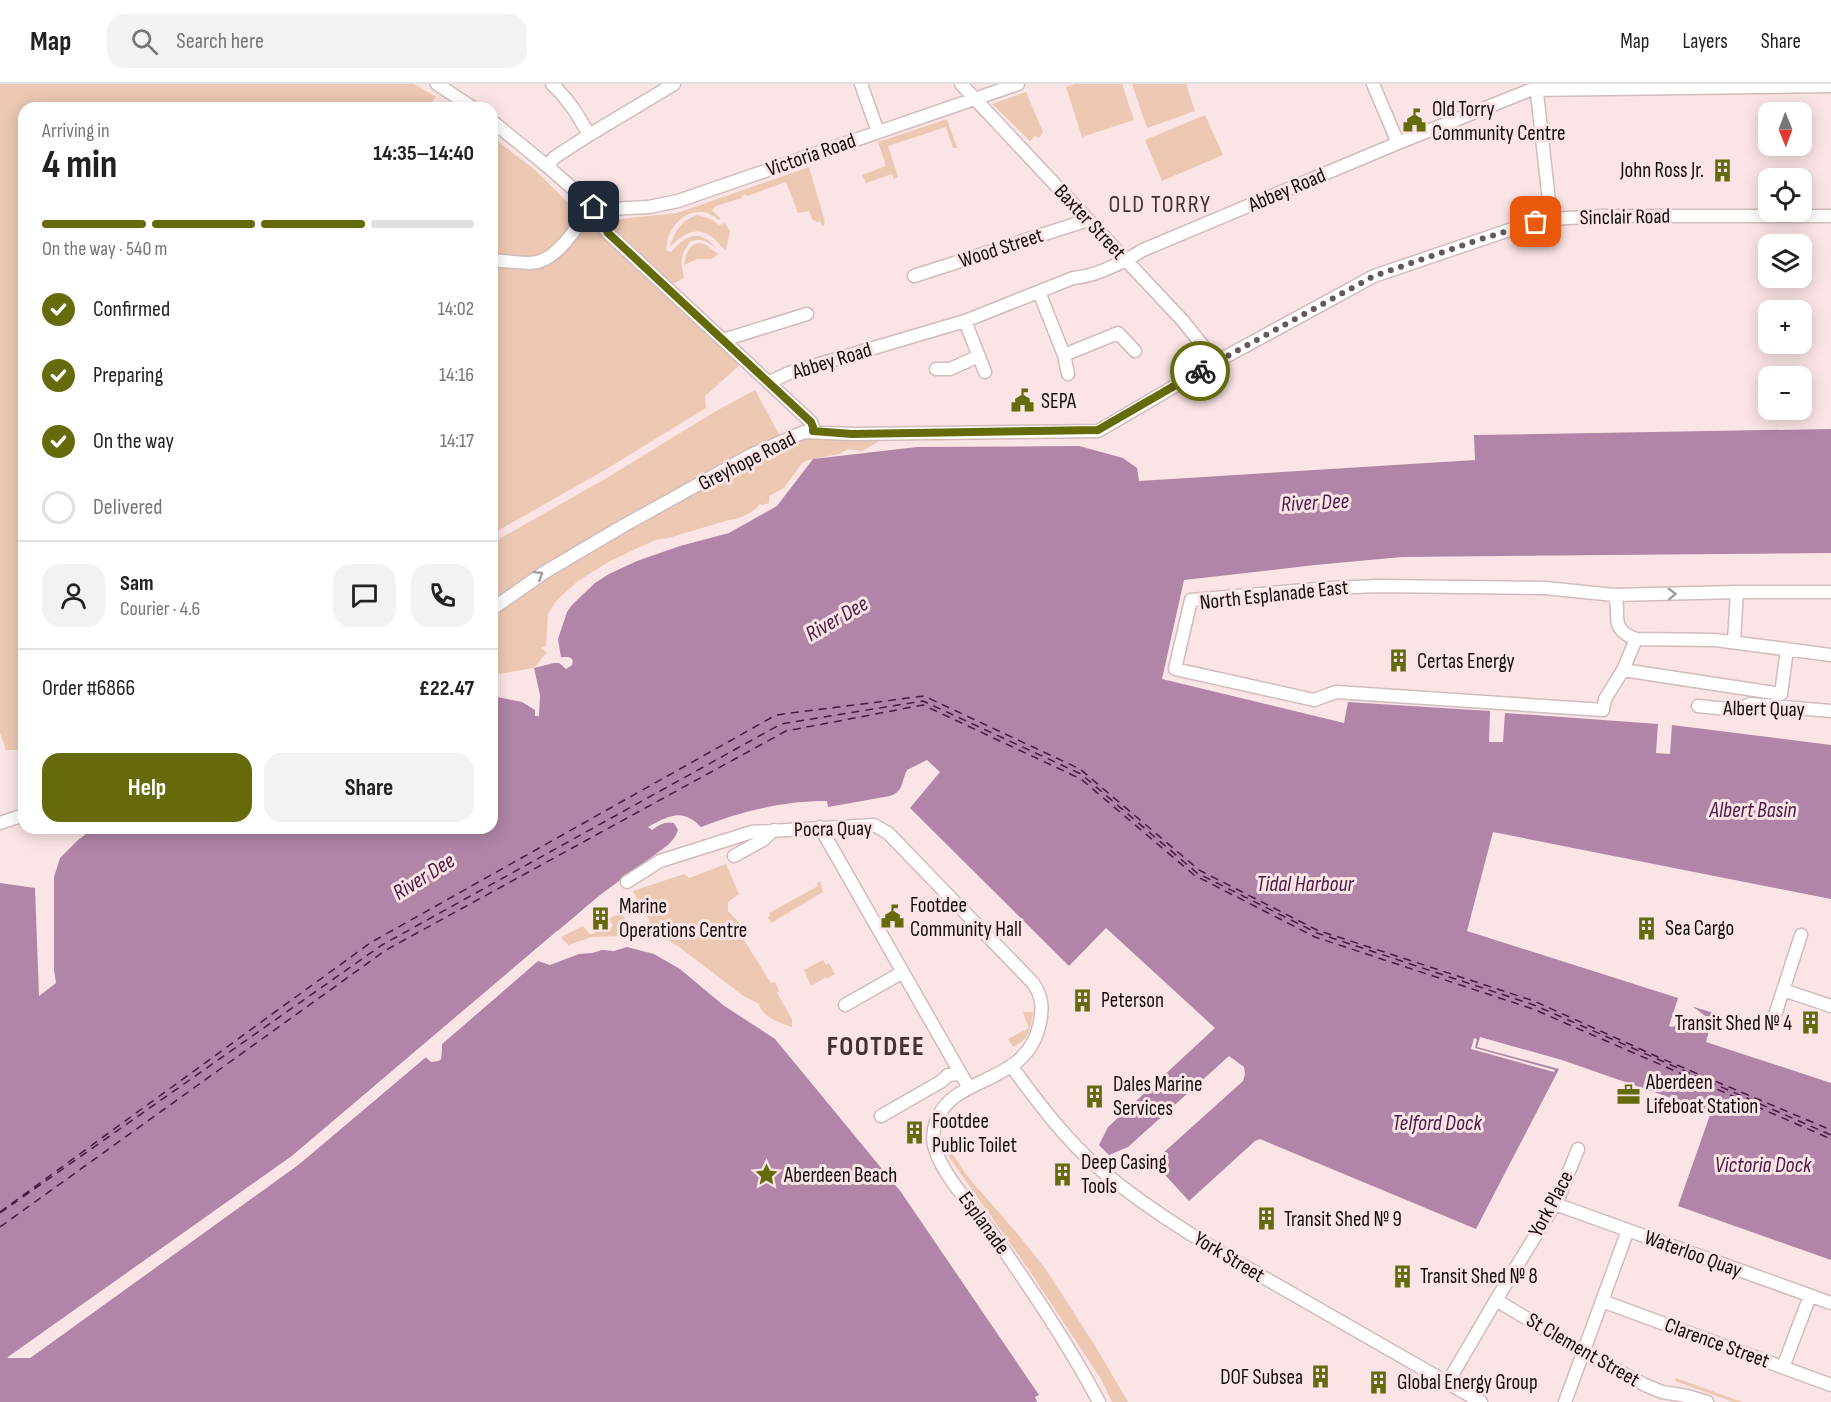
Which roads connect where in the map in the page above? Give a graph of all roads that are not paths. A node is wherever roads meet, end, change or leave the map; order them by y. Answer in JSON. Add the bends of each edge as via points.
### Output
{"nodes":[{"id":1,"x":552,"y":84,"type":"edge"},
{"id":2,"x":674,"y":84,"type":"edge"},
{"id":3,"x":861,"y":84,"type":"edge"},
{"id":4,"x":961,"y":84,"type":"edge"},
{"id":5,"x":1018,"y":84,"type":"edge"},
{"id":6,"x":1373,"y":84,"type":"edge"},
{"id":7,"x":444,"y":86,"type":"edge"},
{"id":8,"x":1831,"y":86,"type":"edge"},
{"id":9,"x":1537,"y":87,"type":"edge"},
{"id":10,"x":975,"y":99,"type":"junction"},
{"id":11,"x":465,"y":102,"type":"edge"},
{"id":12,"x":498,"y":126,"type":"edge"},
{"id":13,"x":878,"y":132,"type":"junction"},
{"id":14,"x":589,"y":135,"type":"junction"},
{"id":15,"x":1398,"y":143,"type":"junction"},
{"id":16,"x":547,"y":166,"type":"junction"},
{"id":17,"x":595,"y":206,"type":"junction"},
{"id":18,"x":1831,"y":216,"type":"edge"},
{"id":19,"x":1551,"y":219,"type":"junction"},
{"id":20,"x":1088,"y":220,"type":"junction"},
{"id":21,"x":498,"y":261,"type":"edge"},
{"id":22,"x":1126,"y":261,"type":"junction"},
{"id":23,"x":914,"y":276,"type":"dead end"},
{"id":24,"x":1039,"y":292,"type":"junction"},
{"id":25,"x":807,"y":314,"type":"dead end"},
{"id":26,"x":964,"y":321,"type":"junction"},
{"id":27,"x":723,"y":340,"type":"junction"},
{"id":28,"x":1135,"y":351,"type":"dead end"},
{"id":29,"x":1064,"y":355,"type":"junction"},
{"id":30,"x":979,"y":356,"type":"junction"},
{"id":31,"x":1216,"y":362,"type":"junction"},
{"id":32,"x":936,"y":369,"type":"dead end"},
{"id":33,"x":985,"y":372,"type":"dead end"},
{"id":34,"x":1068,"y":374,"type":"dead end"},
{"id":35,"x":770,"y":384,"type":"junction"},
{"id":36,"x":1107,"y":426,"type":"joint"},
{"id":37,"x":813,"y":431,"type":"junction"},
{"id":38,"x":1737,"y":592,"type":"junction"},
{"id":39,"x":1831,"y":592,"type":"edge"},
{"id":40,"x":1614,"y":595,"type":"junction"},
{"id":41,"x":498,"y":605,"type":"edge"},
{"id":42,"x":1636,"y":639,"type":"junction"},
{"id":43,"x":1734,"y":641,"type":"junction"},
{"id":44,"x":1787,"y":649,"type":"junction"},
{"id":45,"x":1831,"y":655,"type":"edge"},
{"id":46,"x":1623,"y":670,"type":"junction"},
{"id":47,"x":1698,"y":706,"type":"dead end"},
{"id":48,"x":1831,"y":711,"type":"edge"},
{"id":49,"x":18,"y":817,"type":"edge"},
{"id":50,"x":0,"y":823,"type":"edge"},
{"id":51,"x":820,"y":827,"type":"junction"},
{"id":52,"x":767,"y":830,"type":"junction"},
{"id":53,"x":734,"y":856,"type":"dead end"},
{"id":54,"x":627,"y":882,"type":"dead end"},
{"id":55,"x":1801,"y":935,"type":"dead end"},
{"id":56,"x":903,"y":972,"type":"junction"},
{"id":57,"x":1783,"y":990,"type":"junction"},
{"id":58,"x":845,"y":1005,"type":"dead end"},
{"id":59,"x":1831,"y":1006,"type":"edge"},
{"id":60,"x":1770,"y":1022,"type":"dead end"},
{"id":61,"x":1012,"y":1067,"type":"junction"},
{"id":62,"x":960,"y":1074,"type":"junction"},
{"id":63,"x":969,"y":1088,"type":"junction"},
{"id":64,"x":881,"y":1116,"type":"dead end"},
{"id":65,"x":1578,"y":1149,"type":"dead end"},
{"id":66,"x":1555,"y":1203,"type":"junction"},
{"id":67,"x":1628,"y":1230,"type":"junction"},
{"id":68,"x":1810,"y":1296,"type":"junction"},
{"id":69,"x":1496,"y":1300,"type":"junction"},
{"id":70,"x":1602,"y":1301,"type":"junction"},
{"id":71,"x":1831,"y":1303,"type":"edge"},
{"id":72,"x":1584,"y":1352,"type":"junction"},
{"id":73,"x":1783,"y":1367,"type":"junction"},
{"id":74,"x":1448,"y":1382,"type":"junction"},
{"id":75,"x":1831,"y":1385,"type":"edge"},
{"id":76,"x":1099,"y":1402,"type":"edge"},
{"id":77,"x":1481,"y":1402,"type":"edge"},
{"id":78,"x":1565,"y":1402,"type":"edge"},
{"id":79,"x":1707,"y":1402,"type":"edge"}],
"edges":[{"from":1,"to":14,"type":"street","via":[[570,103]]},
{"from":2,"to":14,"type":"street"},
{"from":3,"to":13,"type":"street"},
{"from":4,"to":10,"type":"street","name":"Baxter Street"},
{"from":5,"to":10,"type":"street","name":"Victoria Road"},
{"from":6,"to":15,"type":"street"},
{"from":7,"to":11,"type":"street"},
{"from":8,"to":9,"type":"street","name":"Abbey Road"},
{"from":9,"to":15,"type":"street","name":"Abbey Road"},
{"from":9,"to":19,"type":"street"},
{"from":10,"to":13,"type":"street","name":"Victoria Road"},
{"from":10,"to":20,"type":"street","name":"Baxter Street"},
{"from":12,"to":16,"type":"street"},
{"from":13,"to":17,"type":"street","name":"Victoria Road","via":[[678,201],[649,207]]},
{"from":14,"to":16,"type":"street"},
{"from":15,"to":22,"type":"street","name":"Abbey Road","via":[[1143,250]]},
{"from":16,"to":17,"type":"street"},
{"from":17,"to":21,"type":"street","via":[[549,257],[530,264]]},
{"from":17,"to":27,"type":"street","via":[[608,233]]},
{"from":18,"to":19,"type":"street","name":"Sinclair Road"},
{"from":19,"to":31,"type":"street","name":"Sinclair Road","via":[[1374,276]]},
{"from":20,"to":22,"type":"street","name":"Baxter Street"},
{"from":20,"to":23,"type":"street","name":"Wood Street"},
{"from":22,"to":24,"type":"street","name":"Abbey Road"},
{"from":22,"to":31,"type":"street","name":"Baxter Street"},
{"from":24,"to":26,"type":"street","name":"Abbey Road"},
{"from":24,"to":29,"type":"street"},
{"from":25,"to":27,"type":"street"},
{"from":26,"to":30,"type":"street"},
{"from":26,"to":35,"type":"street","name":"Abbey Road","via":[[789,372]]},
{"from":27,"to":35,"type":"street"},
{"from":28,"to":29,"type":"street","via":[[1118,333]]},
{"from":29,"to":34,"type":"street"},
{"from":30,"to":32,"type":"street","via":[[950,369]]},
{"from":30,"to":33,"type":"street"},
{"from":31,"to":36,"type":"street","name":"Sinclair Road"},
{"from":35,"to":37,"type":"street","via":[[811,422]]},
{"from":36,"to":37,"type":"street","name":"Greyhope Road","via":[[1087,432]]},
{"from":41,"to":37,"type":"street","name":"Greyhope Road","one_way":true,"via":[[623,526],[751,455]]},
{"from":38,"to":39,"type":"street","name":"North Esplanade East"},
{"from":40,"to":38,"type":"street","name":"North Esplanade East","one_way":true},
{"from":38,"to":43,"type":"street"},
{"from":40,"to":42,"type":"street","via":[[1619,626]]},
{"from":40,"to":46,"type":"street","name":"North Esplanade East","via":[[1545,588],[1378,586],[1191,600],[1175,669],[1314,700],[1336,692],[1603,710],[1608,692]]},
{"from":42,"to":43,"type":"street"},
{"from":42,"to":46,"type":"street"},
{"from":43,"to":44,"type":"street"},
{"from":44,"to":45,"type":"street"},
{"from":44,"to":46,"type":"street","via":[[1781,694]]},
{"from":47,"to":48,"type":"street","name":"Albert Quay","via":[[1737,710],[1750,704]]},
{"from":49,"to":50,"type":"street"},
{"from":51,"to":52,"type":"street","name":"Pocra Quay"},
{"from":51,"to":56,"type":"street"},
{"from":51,"to":61,"type":"street","name":"Pocra Quay","via":[[874,825],[886,831],[1033,983],[1042,1004],[1039,1027],[1026,1054]]},
{"from":52,"to":53,"type":"street","via":[[763,840]]},
{"from":52,"to":54,"type":"street","name":"Pocra Quay","via":[[660,861]]},
{"from":55,"to":57,"type":"street"},
{"from":56,"to":58,"type":"street"},
{"from":56,"to":62,"type":"street"},
{"from":57,"to":59,"type":"street"},
{"from":57,"to":60,"type":"street"},
{"from":61,"to":63,"type":"street","name":"Esplanade"},
{"from":61,"to":74,"type":"street","name":"York Street","via":[[1068,1137],[1100,1169],[1148,1207]]},
{"from":62,"to":63,"type":"street"},
{"from":62,"to":64,"type":"street","via":[[948,1075]]},
{"from":63,"to":76,"type":"street","name":"Esplanade","via":[[941,1111],[933,1134],[934,1148],[964,1197],[1026,1282]]},
{"from":65,"to":66,"type":"street","name":"York Place"},
{"from":66,"to":67,"type":"street","name":"Waterloo Quay"},
{"from":66,"to":69,"type":"street","name":"York Place"},
{"from":67,"to":68,"type":"street","name":"Waterloo Quay"},
{"from":67,"to":70,"type":"street"},
{"from":68,"to":71,"type":"street","name":"Waterloo Quay"},
{"from":68,"to":73,"type":"street"},
{"from":69,"to":72,"type":"street","name":"St Clement Street"},
{"from":69,"to":74,"type":"street","name":"York Place"},
{"from":70,"to":72,"type":"street"},
{"from":70,"to":73,"type":"street","name":"Clarence Street"},
{"from":72,"to":78,"type":"street"},
{"from":72,"to":79,"type":"street","name":"St Clement Street","via":[[1655,1390]]},
{"from":73,"to":75,"type":"street","name":"Clarence Street"},
{"from":74,"to":77,"type":"street","name":"York Street"}]}
